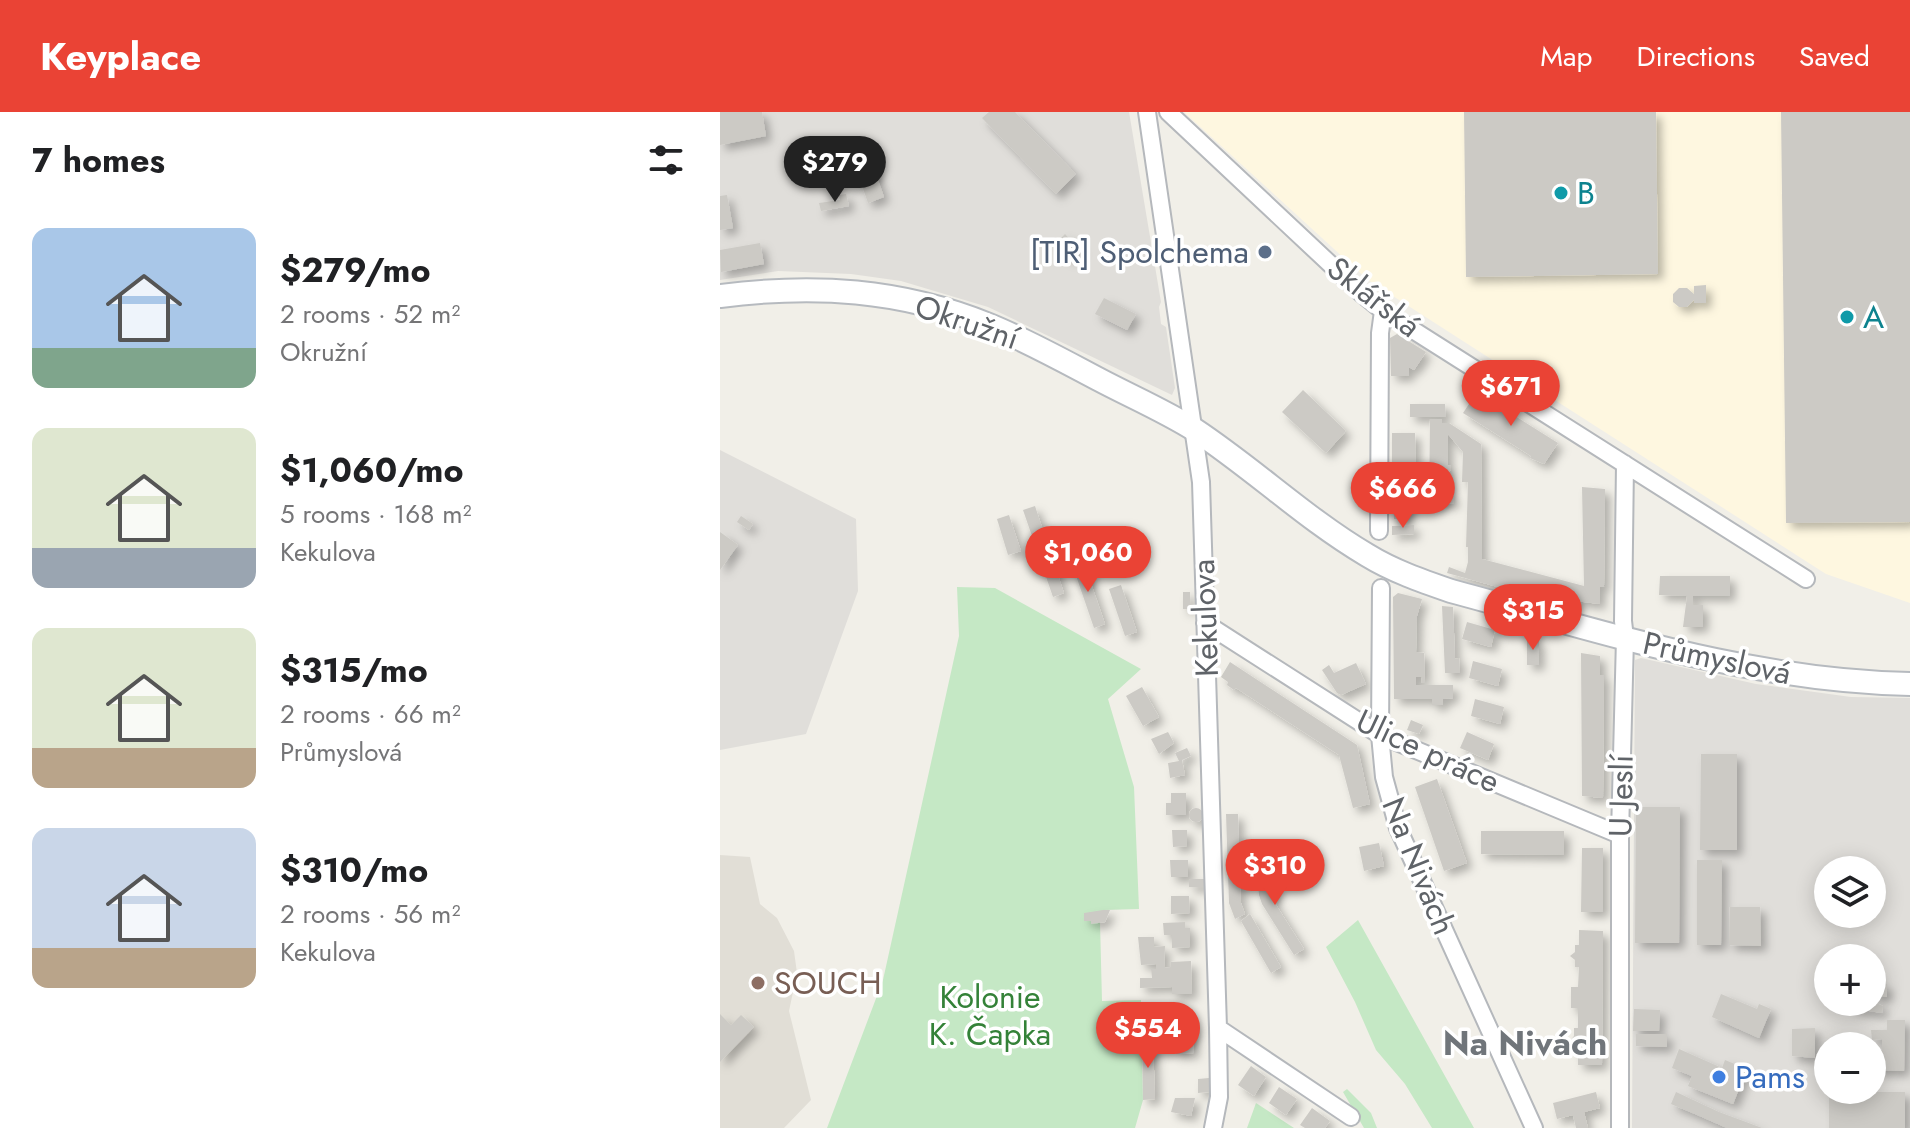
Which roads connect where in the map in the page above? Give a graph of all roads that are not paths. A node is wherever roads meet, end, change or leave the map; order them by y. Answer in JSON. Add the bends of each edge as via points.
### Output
{"nodes":[{"id":1,"x":1147,"y":112,"type":"edge"},
{"id":2,"x":1168,"y":112,"type":"edge"},
{"id":3,"x":720,"y":296,"type":"edge"},
{"id":4,"x":1383,"y":311,"type":"junction"},
{"id":5,"x":1194,"y":429,"type":"junction"},
{"id":6,"x":1625,"y":464,"type":"junction"},
{"id":7,"x":1379,"y":531,"type":"dead end"},
{"id":8,"x":1806,"y":579,"type":"dead end"},
{"id":9,"x":1381,"y":588,"type":"dead end"},
{"id":10,"x":1205,"y":623,"type":"junction"},
{"id":11,"x":1625,"y":638,"type":"junction"},
{"id":12,"x":1910,"y":684,"type":"edge"},
{"id":13,"x":1380,"y":735,"type":"junction"},
{"id":14,"x":1620,"y":835,"type":"junction"},
{"id":15,"x":1218,"y":1028,"type":"junction"},
{"id":16,"x":1351,"y":1117,"type":"dead end"},
{"id":17,"x":1213,"y":1128,"type":"edge"},
{"id":18,"x":1534,"y":1128,"type":"edge"},
{"id":19,"x":1620,"y":1128,"type":"edge"}],
"edges":[{"from":1,"to":5,"type":"street","name":"Kekulova"},
{"from":2,"to":4,"type":"street","name":"Sklářská"},
{"from":3,"to":5,"type":"street","name":"Okružní","via":[[838,290],[924,303],[1025,341]]},
{"from":4,"to":6,"type":"street","name":"Sklářská"},
{"from":4,"to":7,"type":"street"},
{"from":5,"to":10,"type":"street","name":"Kekulova"},
{"from":5,"to":11,"type":"street","name":"Průmyslová","via":[[1392,569],[1451,591]]},
{"from":6,"to":8,"type":"street","name":"Sklářská"},
{"from":6,"to":11,"type":"street","name":"U Jeslí"},
{"from":9,"to":13,"type":"street","name":"Na Nivách"},
{"from":10,"to":13,"type":"street","name":"Ulice práce"},
{"from":10,"to":15,"type":"street","name":"Kekulova"},
{"from":11,"to":12,"type":"street","name":"Průmyslová","via":[[1784,674]]},
{"from":11,"to":14,"type":"street","name":"U Jeslí"},
{"from":13,"to":14,"type":"street","name":"Ulice práce"},
{"from":13,"to":18,"type":"street","name":"Na Nivách","via":[[1384,777],[1398,828]]},
{"from":14,"to":19,"type":"street","name":"U Jeslí"},
{"from":15,"to":16,"type":"street"},
{"from":15,"to":17,"type":"street","name":"Kekulova","via":[[1219,1097]]}]}
